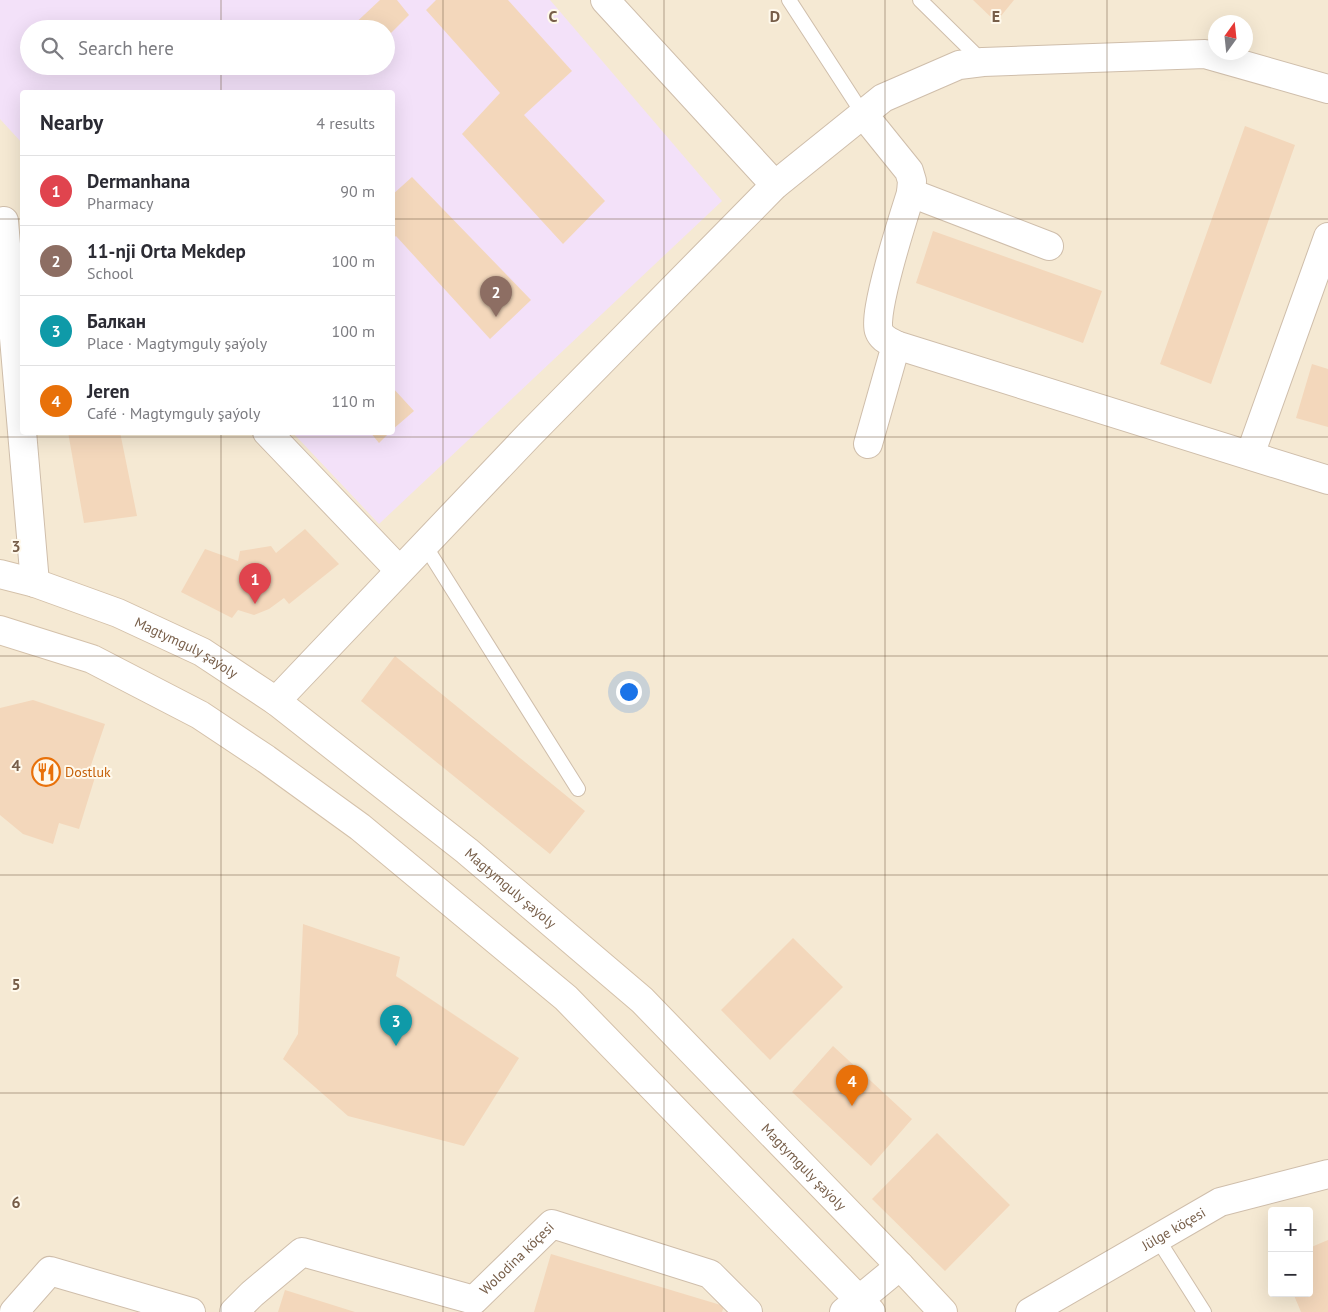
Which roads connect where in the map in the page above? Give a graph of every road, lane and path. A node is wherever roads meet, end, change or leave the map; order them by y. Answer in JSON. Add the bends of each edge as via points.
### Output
{"nodes":[{"id":1,"x":605,"y":0,"type":"edge"},
{"id":2,"x":789,"y":0,"type":"edge"},
{"id":3,"x":920,"y":0,"type":"edge"},
{"id":4,"x":983,"y":62,"type":"junction"},
{"id":5,"x":1328,"y":89,"type":"edge"},
{"id":6,"x":863,"y":114,"type":"junction"},
{"id":7,"x":775,"y":185,"type":"junction"},
{"id":8,"x":911,"y":193,"type":"junction"},
{"id":9,"x":9,"y":224,"type":"edge"},
{"id":10,"x":1328,"y":237,"type":"edge"},
{"id":11,"x":1049,"y":246,"type":"dead end"},
{"id":12,"x":896,"y":345,"type":"junction"},
{"id":13,"x":20,"y":376,"type":"edge"},
{"id":14,"x":24,"y":435,"type":"edge"},
{"id":15,"x":270,"y":435,"type":"edge"},
{"id":16,"x":868,"y":444,"type":"dead end"},
{"id":17,"x":1250,"y":455,"type":"junction"},
{"id":18,"x":1328,"y":480,"type":"edge"},
{"id":19,"x":424,"y":544,"type":"junction"},
{"id":20,"x":399,"y":570,"type":"junction"},
{"id":21,"x":0,"y":574,"type":"edge"},
{"id":22,"x":35,"y":583,"type":"junction"},
{"id":23,"x":0,"y":630,"type":"edge"},
{"id":24,"x":276,"y":701,"type":"junction"},
{"id":25,"x":578,"y":789,"type":"dead end"},
{"id":26,"x":1328,"y":1174,"type":"edge"},
{"id":27,"x":1157,"y":1238,"type":"junction"},
{"id":28,"x":900,"y":1266,"type":"junction"},
{"id":29,"x":475,"y":1306,"type":"edge"},
{"id":30,"x":858,"y":1308,"type":"edge"},
{"id":31,"x":14,"y":1312,"type":"edge"},
{"id":32,"x":190,"y":1312,"type":"edge"},
{"id":33,"x":234,"y":1312,"type":"edge"},
{"id":34,"x":748,"y":1312,"type":"edge"},
{"id":35,"x":942,"y":1312,"type":"edge"},
{"id":36,"x":1030,"y":1312,"type":"edge"},
{"id":37,"x":1204,"y":1312,"type":"edge"}],
"edges":[{"from":1,"to":7,"type":"street"},
{"from":2,"to":6,"type":"lane"},
{"from":3,"to":4,"type":"lane"},
{"from":4,"to":5,"type":"street","via":[[1205,54]]},
{"from":4,"to":6,"type":"street","via":[[959,66],[892,94]]},
{"from":6,"to":7,"type":"street"},
{"from":6,"to":8,"type":"street","via":[[909,171]]},
{"from":7,"to":19,"type":"street"},
{"from":8,"to":11,"type":"street"},
{"from":8,"to":12,"type":"street","via":[[879,305],[877,325],[883,338]]},
{"from":9,"to":13,"type":"street"},
{"from":10,"to":17,"type":"street"},
{"from":12,"to":16,"type":"street"},
{"from":12,"to":17,"type":"street"},
{"from":14,"to":22,"type":"street"},
{"from":15,"to":20,"type":"street"},
{"from":17,"to":18,"type":"street"},
{"from":19,"to":20,"type":"street"},
{"from":19,"to":25,"type":"lane"},
{"from":20,"to":24,"type":"street"},
{"from":21,"to":22,"type":"street","name":"Magtymguly şaýoly"},
{"from":22,"to":24,"type":"street","name":"Magtymguly şaýoly","via":[[118,612],[202,652]]},
{"from":23,"to":30,"type":"street","via":[[92,658],[200,715],[360,827],[566,998]]},
{"from":24,"to":28,"type":"street","name":"Magtymguly şaýoly","via":[[467,851],[642,1000]]},
{"from":26,"to":27,"type":"street","name":"Jülge köçesi","via":[[1220,1202]]},
{"from":27,"to":36,"type":"street","name":"Jülge köçesi"},
{"from":27,"to":37,"type":"lane"},
{"from":28,"to":30,"type":"street"},
{"from":28,"to":35,"type":"street","name":"Magtymguly şaýoly"},
{"from":29,"to":33,"type":"street","name":"Wolodina köçesi","via":[[302,1252]]},
{"from":29,"to":34,"type":"street","name":"Wolodina köçesi","via":[[552,1224],[710,1274]]},
{"from":31,"to":32,"type":"street","via":[[50,1271]]}]}
